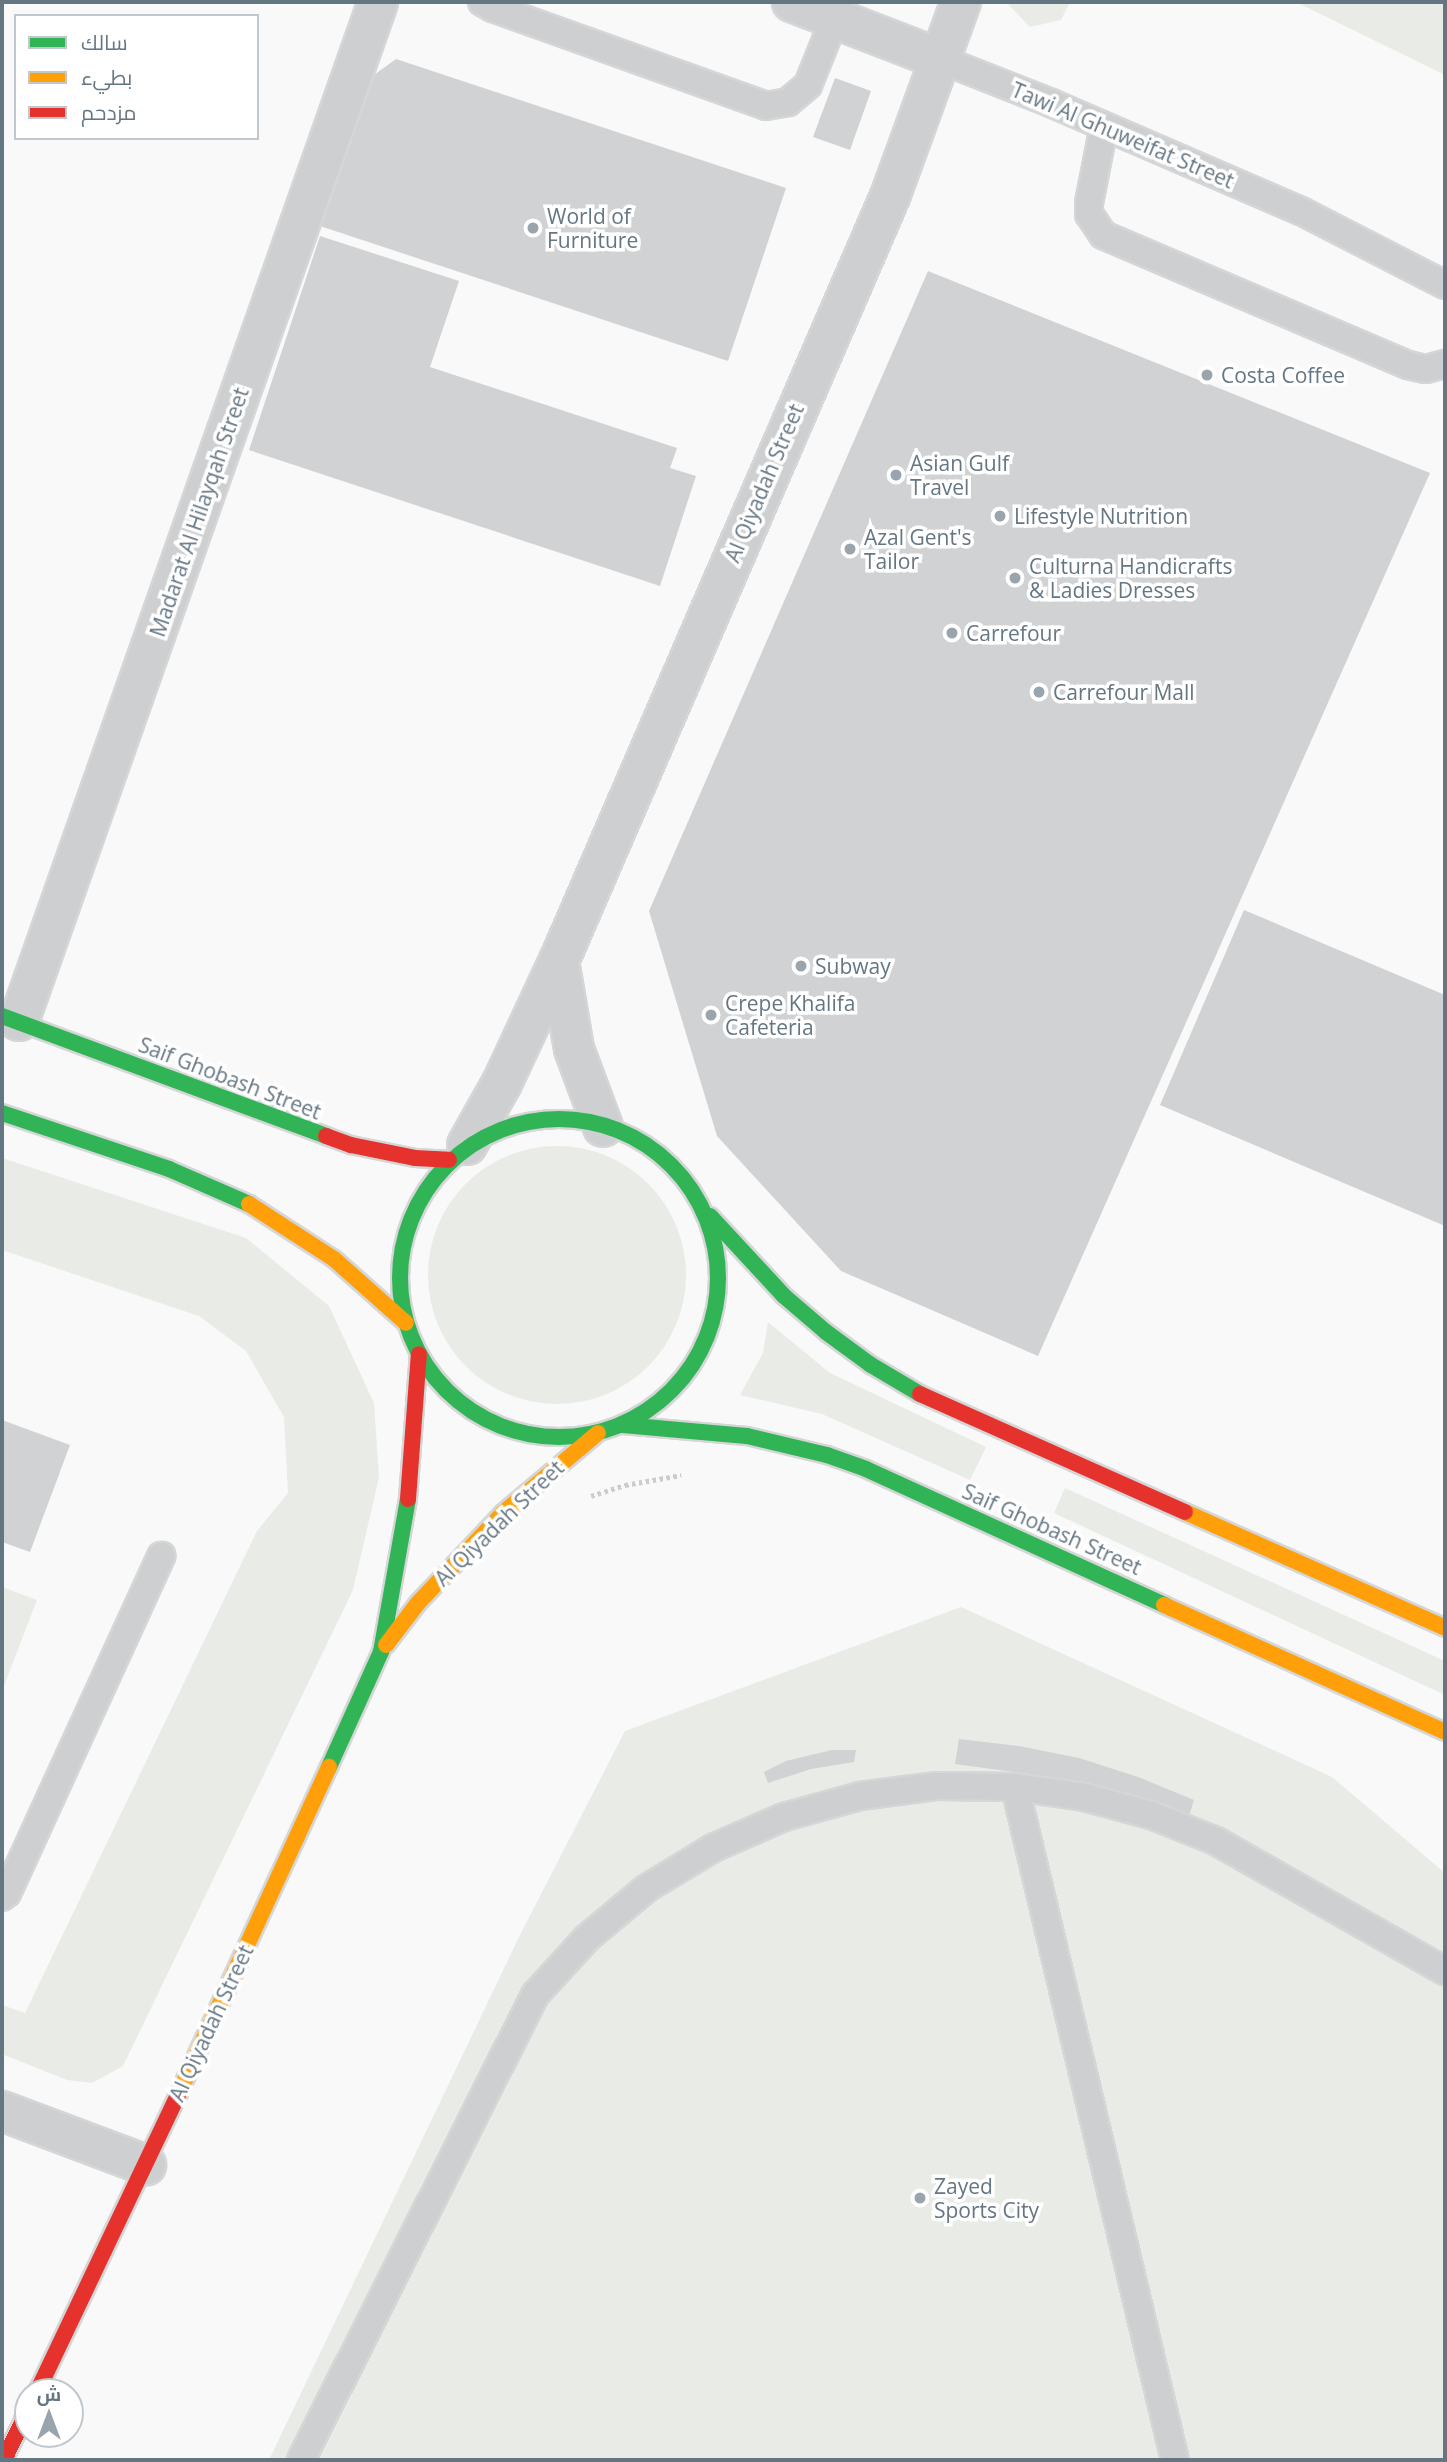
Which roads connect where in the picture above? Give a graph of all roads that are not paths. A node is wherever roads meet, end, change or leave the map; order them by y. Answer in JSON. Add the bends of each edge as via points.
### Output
{"nodes":[{"id":1,"x":378,"y":2,"type":"edge"},
{"id":2,"x":482,"y":2,"type":"edge"},
{"id":3,"x":792,"y":2,"type":"edge"},
{"id":4,"x":961,"y":2,"type":"edge"},
{"id":5,"x":835,"y":18,"type":"junction"},
{"id":6,"x":942,"y":61,"type":"junction"},
{"id":7,"x":1104,"y":126,"type":"junction"},
{"id":8,"x":1445,"y":285,"type":"edge"},
{"id":9,"x":1445,"y":364,"type":"edge"},
{"id":10,"x":559,"y":961,"type":"junction"},
{"id":11,"x":10,"y":1019,"type":"edge"},
{"id":12,"x":2,"y":1113,"type":"edge"},
{"id":13,"x":603,"y":1127,"type":"junction"},
{"id":14,"x":458,"y":1152,"type":"junction"},
{"id":15,"x":708,"y":1213,"type":"junction"},
{"id":16,"x":406,"y":1323,"type":"junction"},
{"id":17,"x":419,"y":1354,"type":"junction"},
{"id":18,"x":623,"y":1425,"type":"junction"},
{"id":19,"x":598,"y":1433,"type":"junction"},
{"id":20,"x":161,"y":1556,"type":"dead end"},
{"id":21,"x":1445,"y":1628,"type":"edge"},
{"id":22,"x":381,"y":1652,"type":"junction"},
{"id":23,"x":1445,"y":1732,"type":"edge"},
{"id":24,"x":1015,"y":1787,"type":"junction"},
{"id":25,"x":2,"y":1897,"type":"edge"},
{"id":26,"x":1445,"y":1971,"type":"edge"},
{"id":27,"x":2,"y":2111,"type":"edge"},
{"id":28,"x":146,"y":2165,"type":"junction"},
{"id":29,"x":44,"y":2378,"type":"edge"},
{"id":30,"x":14,"y":2439,"type":"edge"},
{"id":31,"x":4,"y":2460,"type":"edge"},
{"id":32,"x":301,"y":2460,"type":"edge"},
{"id":33,"x":1175,"y":2460,"type":"edge"}],
"edges":[{"from":1,"to":11,"type":"street","name":"Madarat Al Hilayqah Street"},
{"from":2,"to":5,"type":"lane","via":[[766,106],[788,102],[808,85]]},
{"from":3,"to":5,"type":"street","name":"Tawi Al Ghuweifat Street"},
{"from":4,"to":6,"type":"street","name":"Al Qiyadah Street"},
{"from":5,"to":6,"type":"street","name":"Tawi Al Ghuweifat Street"},
{"from":6,"to":7,"type":"lane","name":"Tawi Al Ghuweifat Street"},
{"from":6,"to":10,"type":"street","name":"Al Qiyadah Street","via":[[891,194]]},
{"from":7,"to":8,"type":"lane","name":"Tawi Al Ghuweifat Street","via":[[1301,211]]},
{"from":7,"to":9,"type":"lane","via":[[1089,203],[1089,214],[1103,235],[1408,365],[1426,369]]},
{"from":10,"to":13,"type":"street","via":[[574,1049]]},
{"from":10,"to":14,"type":"street","name":"Al Qiyadah Street","via":[[502,1083]]},
{"from":11,"to":14,"type":"street","name":"Saif Ghobash Street","via":[[340,1141],[383,1153]]},
{"from":12,"to":16,"type":"street","via":[[169,1169],[255,1207],[334,1259]]},
{"from":13,"to":14,"type":"street","via":[[569,1120],[533,1122],[500,1130]]},
{"from":13,"to":15,"type":"street","via":[[635,1139],[665,1159]]},
{"from":14,"to":16,"type":"street","via":[[414,1208],[404,1236],[399,1264]]},
{"from":15,"to":18,"type":"street","via":[[719,1283],[713,1318],[700,1351],[680,1381],[654,1406]]},
{"from":15,"to":21,"type":"street","via":[[784,1296],[871,1364],[919,1393]]},
{"from":16,"to":17,"type":"street"},
{"from":17,"to":19,"type":"street","via":[[444,1387],[476,1414],[514,1431],[556,1437]]},
{"from":17,"to":22,"type":"street","name":"Al Qiyadah Street","via":[[408,1504]]},
{"from":18,"to":19,"type":"street"},
{"from":18,"to":23,"type":"street","name":"Saif Ghobash Street","via":[[747,1436],[866,1469]]},
{"from":19,"to":22,"type":"street","name":"Al Qiyadah Street","via":[[468,1548]]},
{"from":20,"to":25,"type":"lane"},
{"from":22,"to":28,"type":"street","name":"Al Qiyadah Street"},
{"from":24,"to":26,"type":"lane","via":[[1084,1797],[1151,1815],[1216,1841]]},
{"from":24,"to":32,"type":"lane","via":[[937,1786],[860,1796],[784,1817],[713,1848],[647,1888],[587,1938],[535,1995]]},
{"from":24,"to":33,"type":"lane"},
{"from":27,"to":28,"type":"street"},
{"from":28,"to":29,"type":"street","name":"Al Qiyadah Street"},
{"from":30,"to":31,"type":"street"}]}
